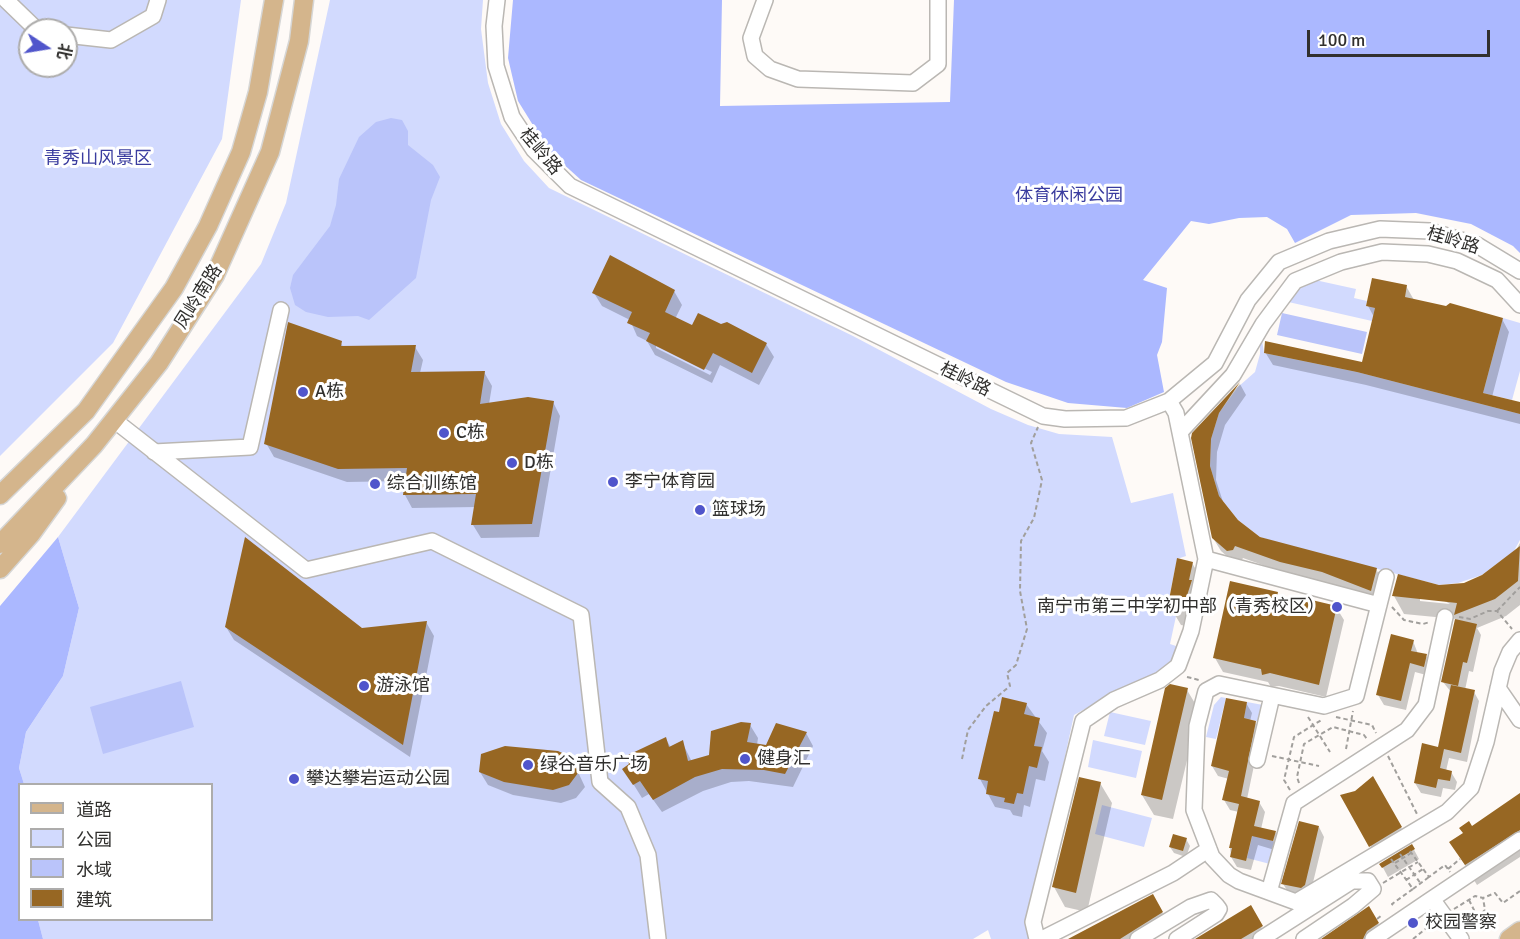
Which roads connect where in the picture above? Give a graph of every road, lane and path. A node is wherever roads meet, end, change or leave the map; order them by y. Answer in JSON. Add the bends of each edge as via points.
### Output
{"nodes":[{"id":1,"x":6,"y":0,"type":"edge"},
{"id":2,"x":158,"y":0,"type":"edge"},
{"id":3,"x":274,"y":0,"type":"edge"},
{"id":4,"x":304,"y":0,"type":"edge"},
{"id":5,"x":497,"y":0,"type":"edge"},
{"id":6,"x":765,"y":0,"type":"edge"},
{"id":7,"x":938,"y":0,"type":"edge"},
{"id":8,"x":25,"y":18,"type":"edge"},
{"id":9,"x":78,"y":36,"type":"edge"},
{"id":10,"x":189,"y":260,"type":"junction"},
{"id":11,"x":1520,"y":271,"type":"edge"},
{"id":12,"x":215,"y":275,"type":"junction"},
{"id":13,"x":1520,"y":305,"type":"edge"},
{"id":14,"x":281,"y":310,"type":"dead end"},
{"id":15,"x":1169,"y":401,"type":"junction"},
{"id":16,"x":1043,"y":416,"type":"junction"},
{"id":17,"x":114,"y":420,"type":"junction"},
{"id":18,"x":1180,"y":432,"type":"junction"},
{"id":19,"x":94,"y":445,"type":"junction"},
{"id":20,"x":154,"y":452,"type":"junction"},
{"id":21,"x":0,"y":495,"type":"edge"},
{"id":22,"x":0,"y":544,"type":"edge"},
{"id":23,"x":1206,"y":558,"type":"junction"},
{"id":24,"x":0,"y":569,"type":"edge"},
{"id":25,"x":1386,"y":577,"type":"dead end"},
{"id":26,"x":1520,"y":587,"type":"edge"},
{"id":27,"x":1379,"y":605,"type":"junction"},
{"id":28,"x":1497,"y":611,"type":"junction"},
{"id":29,"x":1445,"y":617,"type":"junction"},
{"id":30,"x":1517,"y":641,"type":"edge"},
{"id":31,"x":1168,"y":674,"type":"junction"},
{"id":32,"x":1220,"y":684,"type":"junction"},
{"id":33,"x":1498,"y":688,"type":"junction"},
{"id":34,"x":1272,"y":696,"type":"junction"},
{"id":35,"x":1356,"y":696,"type":"junction"},
{"id":36,"x":1299,"y":702,"type":"junction"},
{"id":37,"x":1351,"y":720,"type":"junction"},
{"id":38,"x":1520,"y":720,"type":"edge"},
{"id":39,"x":1313,"y":724,"type":"junction"},
{"id":40,"x":1349,"y":731,"type":"junction"},
{"id":41,"x":1319,"y":735,"type":"junction"},
{"id":42,"x":1377,"y":743,"type":"junction"},
{"id":43,"x":1346,"y":749,"type":"dead end"},
{"id":44,"x":1330,"y":752,"type":"dead end"},
{"id":45,"x":1258,"y":757,"type":"joint"},
{"id":46,"x":962,"y":759,"type":"dead end"},
{"id":47,"x":1289,"y":760,"type":"junction"},
{"id":48,"x":1300,"y":762,"type":"junction"},
{"id":49,"x":1319,"y":766,"type":"dead end"},
{"id":50,"x":1302,"y":789,"type":"dead end"},
{"id":51,"x":1293,"y":795,"type":"dead end"},
{"id":52,"x":1422,"y":825,"type":"junction"},
{"id":53,"x":1520,"y":840,"type":"edge"},
{"id":54,"x":1392,"y":843,"type":"junction"},
{"id":55,"x":1209,"y":849,"type":"junction"},
{"id":56,"x":1411,"y":853,"type":"junction"},
{"id":57,"x":1403,"y":858,"type":"junction"},
{"id":58,"x":1460,"y":859,"type":"dead end"},
{"id":59,"x":1418,"y":862,"type":"junction"},
{"id":60,"x":1395,"y":863,"type":"junction"},
{"id":61,"x":1409,"y":867,"type":"junction"},
{"id":62,"x":1423,"y":869,"type":"junction"},
{"id":63,"x":1448,"y":869,"type":"junction"},
{"id":64,"x":1401,"y":872,"type":"junction"},
{"id":65,"x":1415,"y":875,"type":"junction"},
{"id":66,"x":1429,"y":877,"type":"junction"},
{"id":67,"x":1406,"y":880,"type":"junction"},
{"id":68,"x":1421,"y":884,"type":"junction"},
{"id":69,"x":1373,"y":889,"type":"junction"},
{"id":70,"x":1413,"y":889,"type":"junction"},
{"id":71,"x":1445,"y":891,"type":"junction"},
{"id":72,"x":1520,"y":891,"type":"edge"},
{"id":73,"x":1269,"y":892,"type":"junction"},
{"id":74,"x":1483,"y":898,"type":"junction"},
{"id":75,"x":1432,"y":899,"type":"junction"},
{"id":76,"x":1468,"y":900,"type":"junction"},
{"id":77,"x":1396,"y":910,"type":"dead end"},
{"id":78,"x":1444,"y":916,"type":"junction"},
{"id":79,"x":1520,"y":931,"type":"edge"},
{"id":80,"x":658,"y":939,"type":"edge"},
{"id":81,"x":1037,"y":939,"type":"edge"},
{"id":82,"x":1042,"y":939,"type":"edge"},
{"id":83,"x":1138,"y":939,"type":"edge"},
{"id":84,"x":1177,"y":939,"type":"edge"},
{"id":85,"x":1261,"y":939,"type":"edge"},
{"id":86,"x":1304,"y":939,"type":"edge"},
{"id":87,"x":1373,"y":939,"type":"edge"},
{"id":88,"x":1413,"y":939,"type":"edge"},
{"id":89,"x":1461,"y":939,"type":"edge"},
{"id":90,"x":1509,"y":939,"type":"edge"}],
"edges":[{"from":1,"to":8,"type":"street"},
{"from":2,"to":9,"type":"street","via":[[153,16],[111,40]]},
{"from":3,"to":10,"type":"main road","name":"凤岭南路","via":[[258,92],[241,152]]},
{"from":4,"to":12,"type":"main road","name":"凤岭南路","via":[[298,41],[270,152]]},
{"from":5,"to":16,"type":"street","name":"桂岭路","via":[[496,66],[512,117],[534,150],[570,186]]},
{"from":6,"to":7,"type":"street","via":[[751,38],[755,56],[770,69],[798,79],[913,83],[938,64]]},
{"from":10,"to":12,"type":"main road"},
{"from":10,"to":21,"type":"main road","name":"凤岭南路","via":[[174,288],[86,411]]},
{"from":11,"to":15,"type":"street","name":"桂岭路","via":[[1477,245],[1430,231],[1380,229],[1329,242],[1279,262],[1248,300],[1215,363]]},
{"from":12,"to":17,"type":"main road","name":"凤岭南路","via":[[159,363]]},
{"from":13,"to":18,"type":"street","via":[[1497,280],[1457,261],[1428,254],[1382,252],[1341,262],[1295,281],[1263,324],[1233,375]]},
{"from":14,"to":20,"type":"street","via":[[250,447]]},
{"from":15,"to":16,"type":"street","name":"桂岭路","via":[[1126,418]]},
{"from":15,"to":18,"type":"street"},
{"from":16,"to":46,"type":"path","via":[[1030,444],[1042,480],[1034,518],[1021,541],[1020,591],[1027,628],[1016,665],[1007,673],[1010,686],[986,706],[968,730]]},
{"from":17,"to":19,"type":"main road","name":"凤岭南路"},
{"from":17,"to":20,"type":"street"},
{"from":18,"to":23,"type":"street"},
{"from":19,"to":22,"type":"main road","name":"凤岭南路"},
{"from":19,"to":24,"type":"main road","via":[[31,534]]},
{"from":20,"to":80,"type":"street","via":[[306,570],[432,541],[581,615],[600,782],[628,807],[648,855]]},
{"from":23,"to":27,"type":"street"},
{"from":23,"to":31,"type":"street","via":[[1191,632],[1178,666]]},
{"from":25,"to":27,"type":"street"},
{"from":26,"to":28,"type":"path"},
{"from":27,"to":29,"type":"path","via":[[1394,608],[1404,621],[1423,624]]},
{"from":27,"to":35,"type":"street"},
{"from":28,"to":29,"type":"path","via":[[1470,619]]},
{"from":28,"to":30,"type":"path"},
{"from":29,"to":42,"type":"street","via":[[1426,705],[1407,730]]},
{"from":30,"to":33,"type":"street"},
{"from":31,"to":32,"type":"path"},
{"from":31,"to":81,"type":"street","via":[[1114,700],[1083,722],[1033,922]]},
{"from":32,"to":34,"type":"street"},
{"from":32,"to":55,"type":"street","via":[[1206,691],[1197,726],[1194,810]]},
{"from":33,"to":38,"type":"street"},
{"from":33,"to":52,"type":"street","via":[[1471,788],[1447,812]]},
{"from":34,"to":36,"type":"street"},
{"from":34,"to":45,"type":"street"},
{"from":35,"to":36,"type":"street","via":[[1324,706]]},
{"from":35,"to":37,"type":"path"},
{"from":36,"to":39,"type":"path"},
{"from":37,"to":39,"type":"path","via":[[1330,715]]},
{"from":37,"to":40,"type":"path"},
{"from":37,"to":42,"type":"path","via":[[1372,725]]},
{"from":39,"to":41,"type":"path"},
{"from":39,"to":47,"type":"path","via":[[1294,737]]},
{"from":40,"to":41,"type":"path","via":[[1333,727]]},
{"from":40,"to":42,"type":"path"},
{"from":40,"to":43,"type":"path"},
{"from":41,"to":44,"type":"path"},
{"from":41,"to":48,"type":"path","via":[[1304,744]]},
{"from":42,"to":52,"type":"path"},
{"from":42,"to":73,"type":"street","via":[[1294,803]]},
{"from":45,"to":47,"type":"path"},
{"from":47,"to":48,"type":"path"},
{"from":47,"to":51,"type":"path","via":[[1284,780]]},
{"from":48,"to":49,"type":"path"},
{"from":48,"to":50,"type":"path","via":[[1297,777]]},
{"from":52,"to":54,"type":"street"},
{"from":53,"to":71,"type":"street"},
{"from":54,"to":56,"type":"path"},
{"from":54,"to":57,"type":"path"},
{"from":54,"to":60,"type":"path"},
{"from":54,"to":73,"type":"street","via":[[1296,902]]},
{"from":55,"to":73,"type":"street","via":[[1229,875]]},
{"from":55,"to":82,"type":"street","via":[[1173,873]]},
{"from":56,"to":57,"type":"path"},
{"from":56,"to":59,"type":"path"},
{"from":57,"to":60,"type":"path"},
{"from":57,"to":61,"type":"path"},
{"from":58,"to":63,"type":"path"},
{"from":59,"to":61,"type":"path"},
{"from":59,"to":62,"type":"path"},
{"from":60,"to":64,"type":"path"},
{"from":61,"to":64,"type":"path"},
{"from":61,"to":65,"type":"path"},
{"from":62,"to":65,"type":"path"},
{"from":62,"to":66,"type":"path"},
{"from":63,"to":66,"type":"path","via":[[1446,866]]},
{"from":63,"to":71,"type":"path","via":[[1450,872],[1439,880]]},
{"from":64,"to":67,"type":"path"},
{"from":64,"to":69,"type":"path"},
{"from":65,"to":67,"type":"path"},
{"from":65,"to":68,"type":"path"},
{"from":66,"to":68,"type":"path"},
{"from":67,"to":70,"type":"path"},
{"from":68,"to":70,"type":"path"},
{"from":69,"to":85,"type":"street","via":[[1368,881],[1352,881]]},
{"from":69,"to":86,"type":"street"},
{"from":70,"to":77,"type":"path","via":[[1392,904]]},
{"from":71,"to":75,"type":"street"},
{"from":72,"to":74,"type":"path","via":[[1503,903],[1495,893]]},
{"from":74,"to":76,"type":"path","via":[[1475,896]]},
{"from":74,"to":76,"type":"path","via":[[1485,910],[1480,915]]},
{"from":75,"to":78,"type":"street"},
{"from":75,"to":87,"type":"street"},
{"from":76,"to":78,"type":"path"},
{"from":78,"to":88,"type":"path"},
{"from":78,"to":89,"type":"street"},
{"from":79,"to":90,"type":"main road"},
{"from":83,"to":84,"type":"street","via":[[1191,907],[1211,900],[1216,905],[1216,914]]}]}
